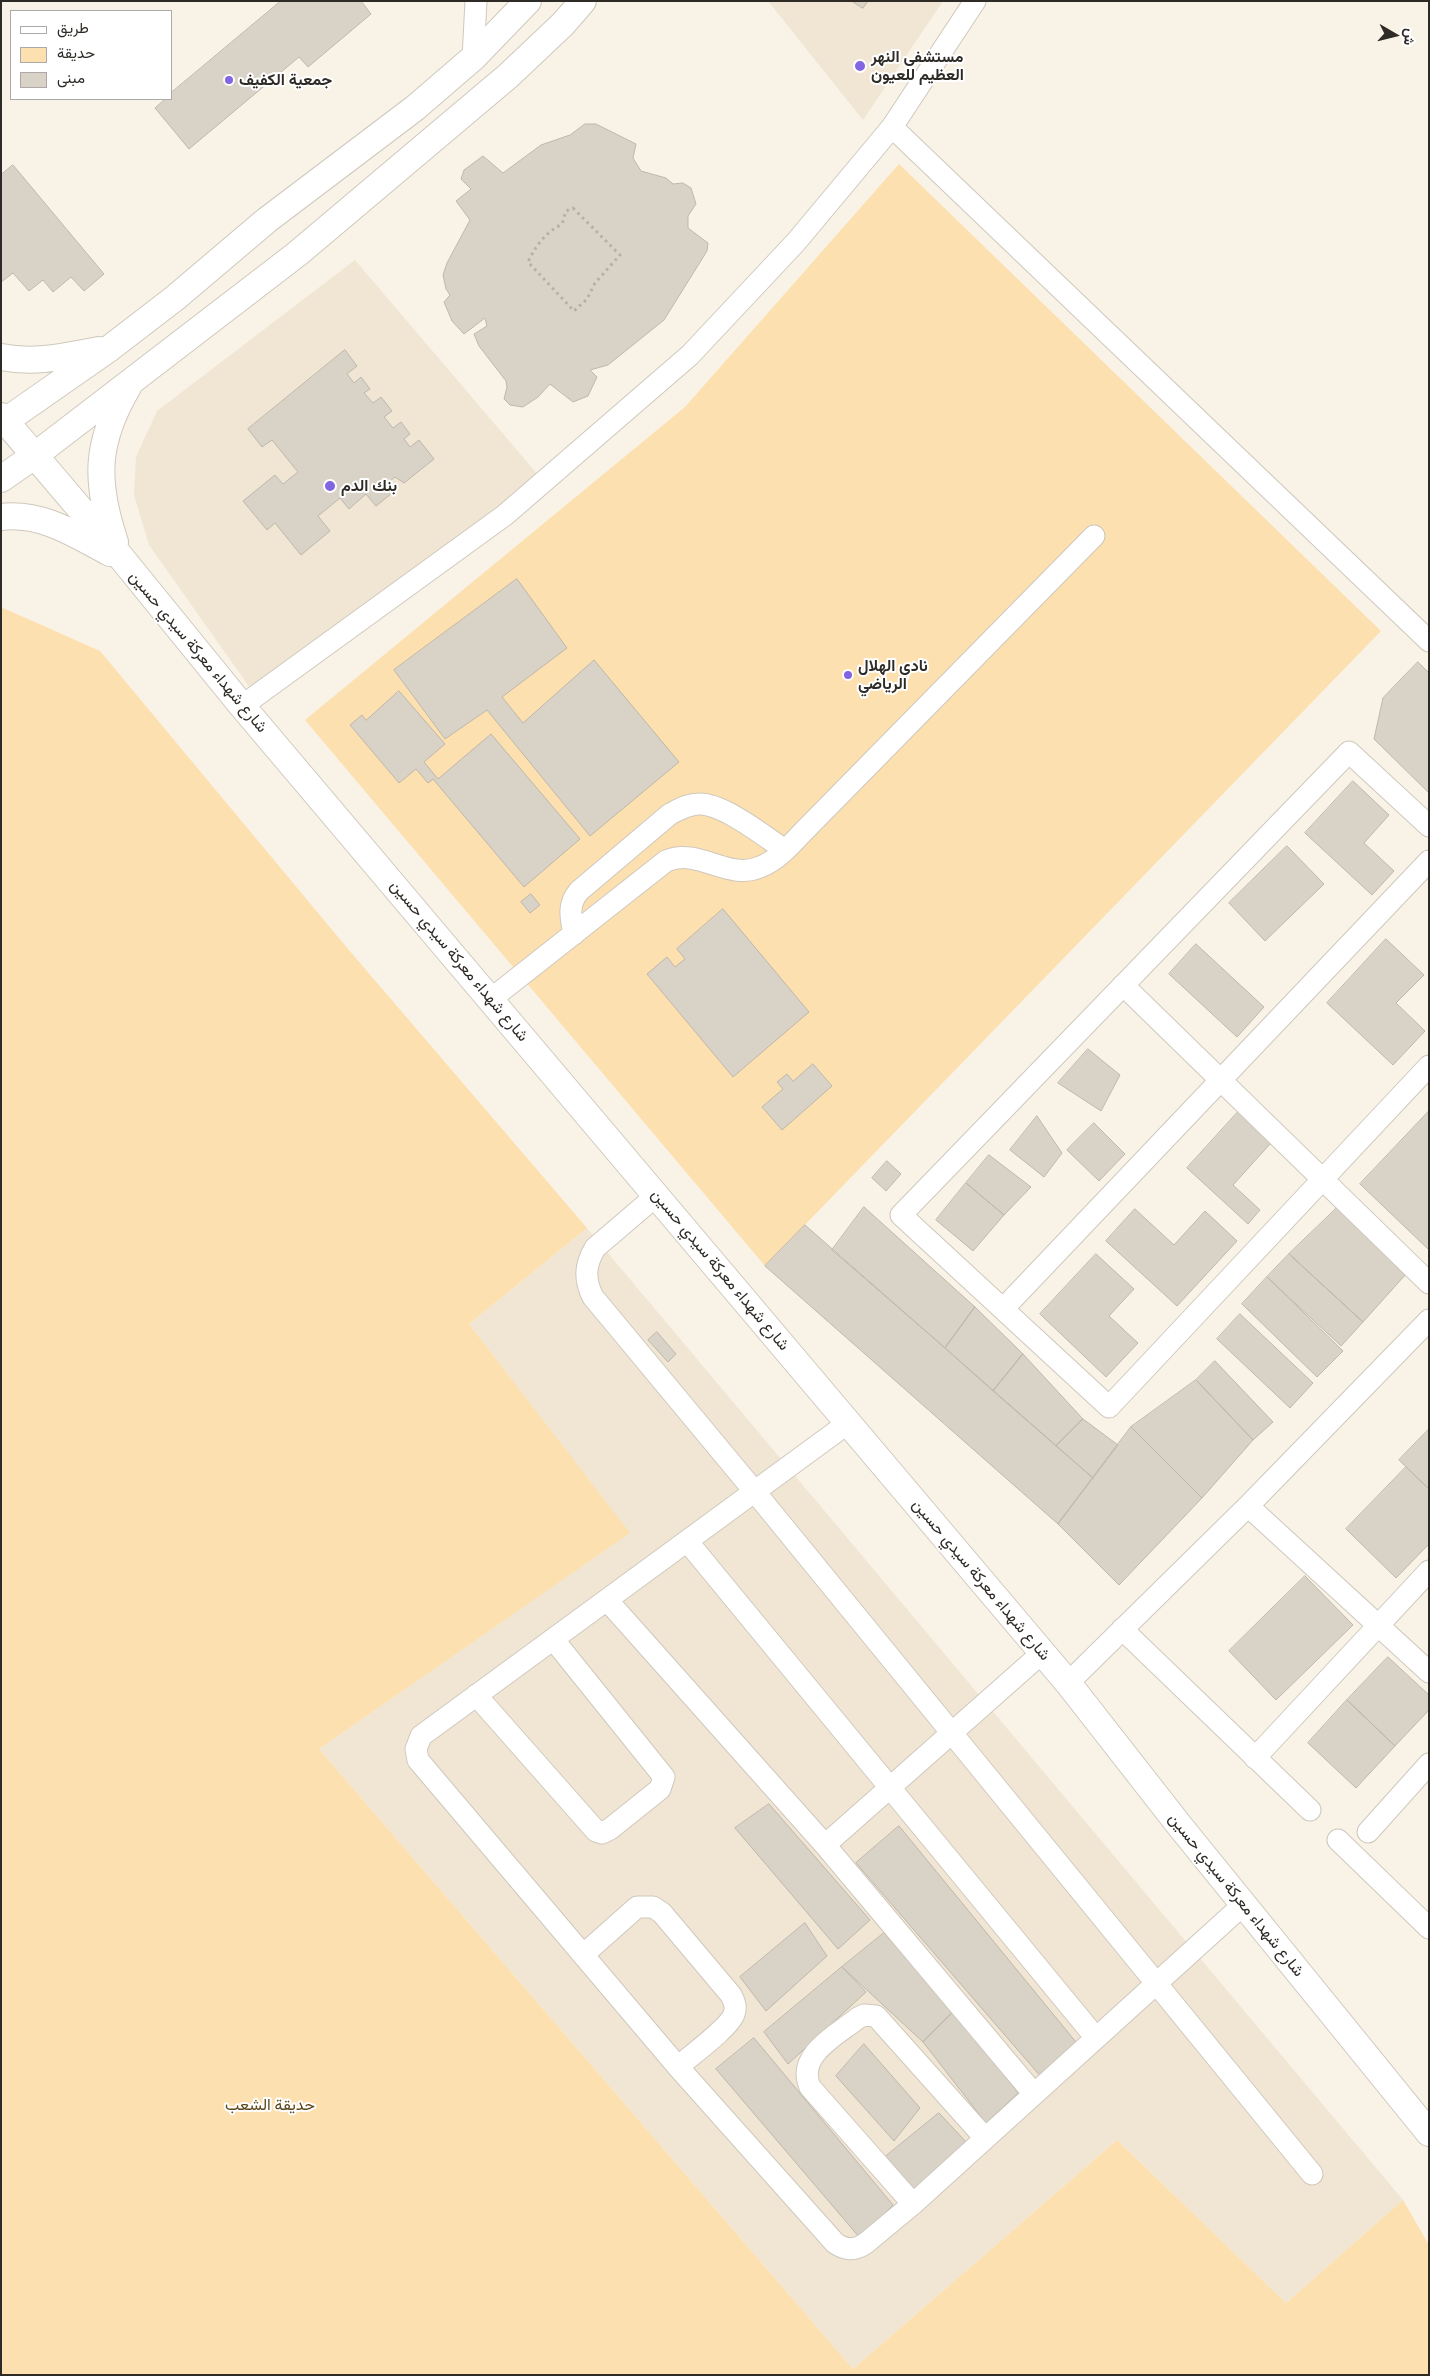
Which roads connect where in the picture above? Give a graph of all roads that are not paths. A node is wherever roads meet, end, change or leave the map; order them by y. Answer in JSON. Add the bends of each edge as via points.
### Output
{"nodes":[{"id":1,"x":476,"y":1,"type":"edge"},
{"id":2,"x":528,"y":1,"type":"edge"},
{"id":3,"x":583,"y":1,"type":"edge"},
{"id":4,"x":975,"y":1,"type":"edge"},
{"id":5,"x":473,"y":58,"type":"junction"},
{"id":6,"x":892,"y":127,"type":"junction"},
{"id":7,"x":110,"y":348,"type":"junction"},
{"id":8,"x":1,"y":357,"type":"edge"},
{"id":9,"x":133,"y":378,"type":"junction"},
{"id":10,"x":3,"y":420,"type":"edge"},
{"id":11,"x":34,"y":456,"type":"junction"},
{"id":12,"x":1,"y":479,"type":"edge"},
{"id":13,"x":1,"y":516,"type":"edge"},
{"id":14,"x":1094,"y":536,"type":"dead end"},
{"id":15,"x":121,"y":560,"type":"junction"},
{"id":16,"x":1429,"y":641,"type":"edge"},
{"id":17,"x":242,"y":706,"type":"junction"},
{"id":18,"x":1429,"y":826,"type":"edge"},
{"id":19,"x":785,"y":850,"type":"junction"},
{"id":20,"x":1429,"y":862,"type":"edge"},
{"id":21,"x":574,"y":934,"type":"junction"},
{"id":22,"x":1123,"y":985,"type":"junction"},
{"id":23,"x":491,"y":999,"type":"junction"},
{"id":24,"x":1429,"y":1066,"type":"edge"},
{"id":25,"x":1220,"y":1080,"type":"junction"},
{"id":26,"x":1322,"y":1180,"type":"junction"},
{"id":27,"x":657,"y":1195,"type":"junction"},
{"id":28,"x":1429,"y":1283,"type":"edge"},
{"id":29,"x":1003,"y":1309,"type":"junction"},
{"id":30,"x":1429,"y":1320,"type":"edge"},
{"id":31,"x":848,"y":1423,"type":"junction"},
{"id":32,"x":755,"y":1492,"type":"junction"},
{"id":33,"x":1248,"y":1506,"type":"junction"},
{"id":34,"x":687,"y":1541,"type":"junction"},
{"id":35,"x":1429,"y":1570,"type":"edge"},
{"id":36,"x":607,"y":1600,"type":"junction"},
{"id":37,"x":1378,"y":1625,"type":"junction"},
{"id":38,"x":1122,"y":1629,"type":"junction"},
{"id":39,"x":552,"y":1639,"type":"junction"},
{"id":40,"x":1042,"y":1653,"type":"junction"},
{"id":41,"x":1429,"y":1672,"type":"edge"},
{"id":42,"x":1068,"y":1682,"type":"junction"},
{"id":43,"x":476,"y":1695,"type":"junction"},
{"id":44,"x":951,"y":1734,"type":"junction"},
{"id":45,"x":1255,"y":1758,"type":"junction"},
{"id":46,"x":1429,"y":1764,"type":"edge"},
{"id":47,"x":889,"y":1788,"type":"junction"},
{"id":48,"x":1310,"y":1810,"type":"dead end"},
{"id":49,"x":1368,"y":1832,"type":"dead end"},
{"id":50,"x":1338,"y":1840,"type":"dead end"},
{"id":51,"x":825,"y":1846,"type":"junction"},
{"id":52,"x":1244,"y":1904,"type":"junction"},
{"id":53,"x":1429,"y":1928,"type":"edge"},
{"id":54,"x":583,"y":1955,"type":"junction"},
{"id":55,"x":1156,"y":1984,"type":"junction"},
{"id":56,"x":1096,"y":2038,"type":"junction"},
{"id":57,"x":678,"y":2067,"type":"junction"},
{"id":58,"x":1034,"y":2094,"type":"junction"},
{"id":59,"x":1429,"y":2133,"type":"edge"},
{"id":60,"x":985,"y":2138,"type":"junction"},
{"id":61,"x":1312,"y":2174,"type":"dead end"},
{"id":62,"x":913,"y":2204,"type":"junction"}],
"edges":[{"from":1,"to":5,"type":"street"},
{"from":2,"to":5,"type":"main road"},
{"from":3,"to":9,"type":"main road","via":[[508,76],[400,168],[297,254]]},
{"from":4,"to":6,"type":"street"},
{"from":5,"to":7,"type":"main road","via":[[416,108],[267,220]]},
{"from":6,"to":16,"type":"street"},
{"from":6,"to":17,"type":"street","via":[[796,242],[690,355],[505,514]]},
{"from":7,"to":8,"type":"main road","via":[[44,360]]},
{"from":7,"to":10,"type":"main road"},
{"from":9,"to":11,"type":"main road"},
{"from":9,"to":15,"type":"main road","via":[[113,413],[100,478],[104,511]]},
{"from":10,"to":11,"type":"main road","name":"شارع شهداء معركة سيدي حسين"},
{"from":11,"to":12,"type":"main road"},
{"from":11,"to":15,"type":"main road","name":"شارع شهداء معركة سيدي حسين"},
{"from":13,"to":15,"type":"main road","via":[[23,516],[64,528]]},
{"from":14,"to":19,"type":"street"},
{"from":15,"to":17,"type":"main road","name":"شارع شهداء معركة سيدي حسين"},
{"from":17,"to":23,"type":"main road","name":"شارع شهداء معركة سيدي حسين"},
{"from":18,"to":22,"type":"street","via":[[1349,752]]},
{"from":19,"to":21,"type":"street","via":[[761,867],[739,872],[697,858],[677,856],[655,868]]},
{"from":19,"to":21,"type":"street","via":[[718,808],[701,804],[686,806],[670,814],[579,891],[570,909]]},
{"from":20,"to":25,"type":"street"},
{"from":21,"to":23,"type":"street"},
{"from":22,"to":25,"type":"street"},
{"from":22,"to":29,"type":"street","via":[[901,1215]]},
{"from":23,"to":27,"type":"main road","name":"شارع شهداء معركة سيدي حسين"},
{"from":24,"to":26,"type":"street"},
{"from":25,"to":26,"type":"street"},
{"from":25,"to":29,"type":"street"},
{"from":26,"to":28,"type":"street"},
{"from":26,"to":29,"type":"street","via":[[1109,1407]]},
{"from":27,"to":31,"type":"main road","name":"شارع شهداء معركة سيدي حسين"},
{"from":27,"to":32,"type":"street","via":[[595,1248],[586,1270],[587,1285],[593,1297]]},
{"from":30,"to":33,"type":"street"},
{"from":31,"to":32,"type":"street"},
{"from":31,"to":40,"type":"main road","name":"شارع شهداء معركة سيدي حسين"},
{"from":32,"to":34,"type":"street"},
{"from":32,"to":44,"type":"street"},
{"from":33,"to":37,"type":"street"},
{"from":33,"to":38,"type":"street"},
{"from":34,"to":36,"type":"street"},
{"from":34,"to":47,"type":"street"},
{"from":35,"to":37,"type":"street"},
{"from":36,"to":39,"type":"street"},
{"from":36,"to":51,"type":"street"},
{"from":37,"to":41,"type":"street"},
{"from":37,"to":45,"type":"street"},
{"from":38,"to":42,"type":"street"},
{"from":38,"to":45,"type":"street"},
{"from":39,"to":43,"type":"street"},
{"from":39,"to":43,"type":"street","via":[[664,1777],[660,1789],[610,1829],[596,1831]]},
{"from":40,"to":42,"type":"main road","name":"شارع شهداء معركة سيدي حسين"},
{"from":40,"to":44,"type":"street"},
{"from":42,"to":52,"type":"main road","name":"شارع شهداء معركة سيدي حسين"},
{"from":43,"to":54,"type":"street","via":[[421,1736],[416,1749],[418,1760]]},
{"from":44,"to":47,"type":"street"},
{"from":44,"to":55,"type":"street"},
{"from":45,"to":48,"type":"street"},
{"from":46,"to":49,"type":"street"},
{"from":47,"to":51,"type":"street"},
{"from":47,"to":56,"type":"street"},
{"from":50,"to":53,"type":"street"},
{"from":51,"to":58,"type":"street"},
{"from":52,"to":55,"type":"street"},
{"from":52,"to":59,"type":"main road","name":"شارع شهداء معركة سيدي حسين"},
{"from":54,"to":57,"type":"street"},
{"from":54,"to":57,"type":"street","via":[[637,1907],[653,1907],[662,1912],[731,1995],[735,2010],[730,2021]]},
{"from":55,"to":56,"type":"street"},
{"from":55,"to":61,"type":"street"},
{"from":56,"to":58,"type":"street"},
{"from":57,"to":62,"type":"street","via":[[841,2247],[860,2248]]},
{"from":58,"to":60,"type":"street"},
{"from":60,"to":62,"type":"street"},
{"from":60,"to":62,"type":"street","via":[[876,2016],[858,2018],[811,2056],[806,2073],[810,2087]]}]}
